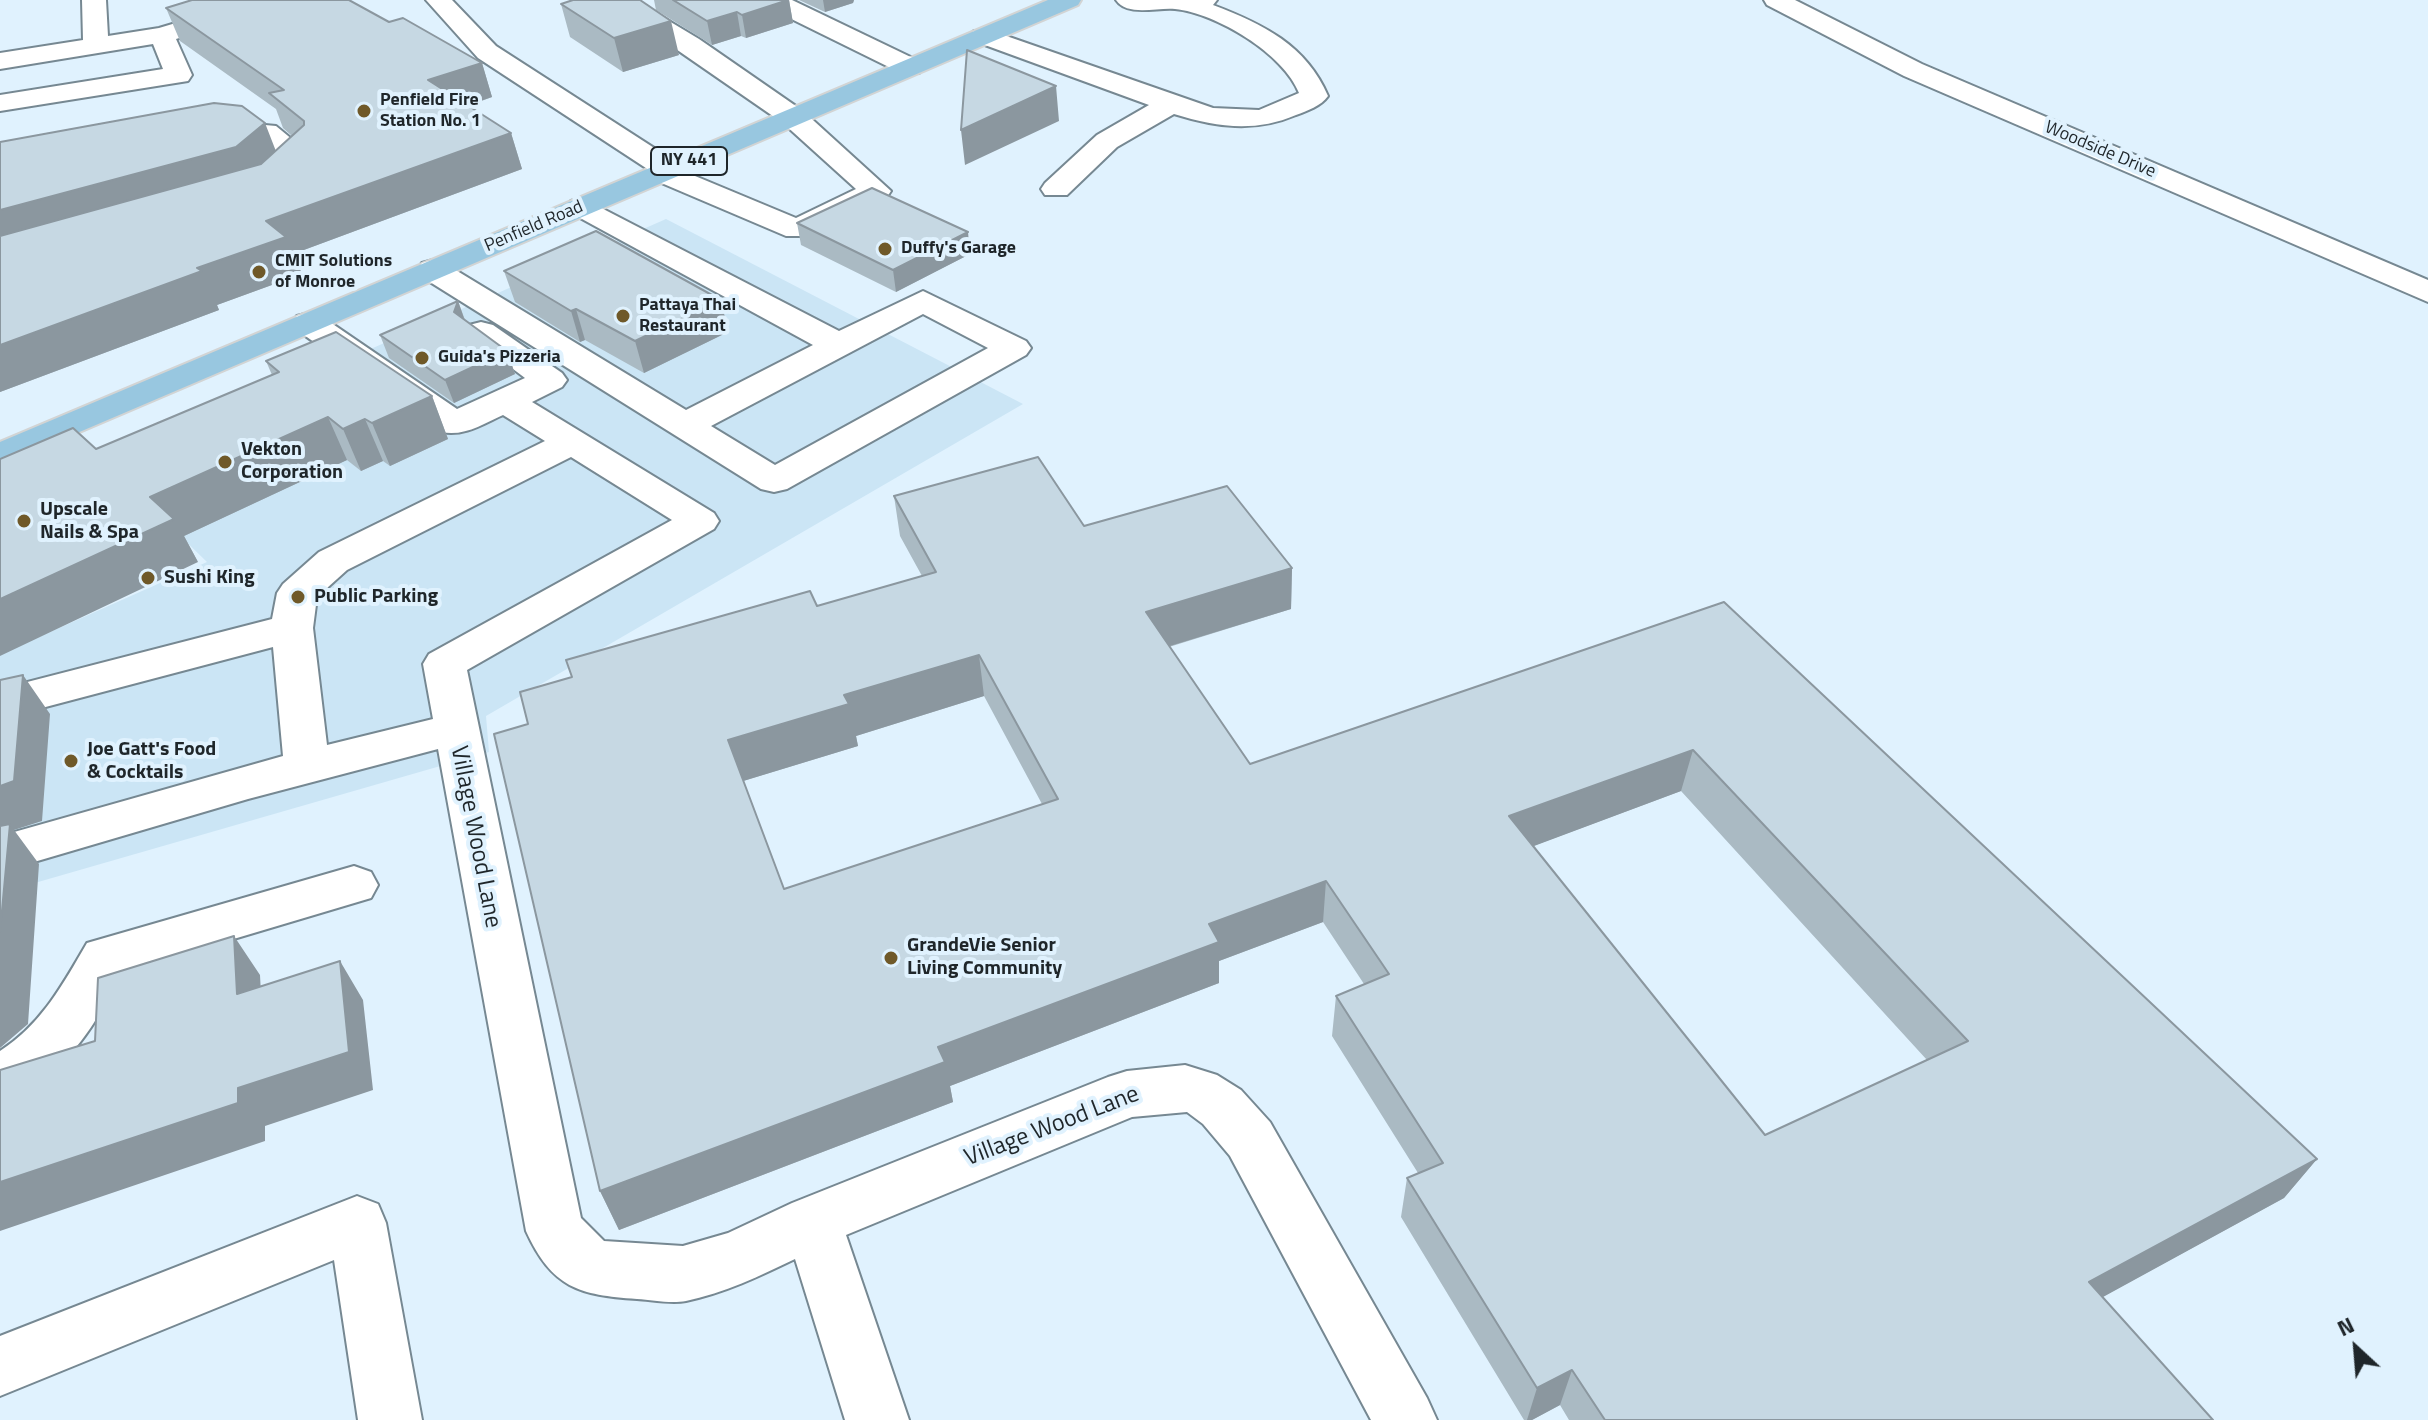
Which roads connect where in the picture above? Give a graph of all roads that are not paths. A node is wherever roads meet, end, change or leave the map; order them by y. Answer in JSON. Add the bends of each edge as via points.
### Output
{"nodes":[{"id":1,"x":94,"y":0,"type":"edge"},
{"id":2,"x":279,"y":0,"type":"edge"},
{"id":3,"x":438,"y":0,"type":"edge"},
{"id":4,"x":617,"y":0,"type":"edge"},
{"id":5,"x":772,"y":0,"type":"edge"},
{"id":6,"x":1069,"y":0,"type":"edge"},
{"id":7,"x":1128,"y":0,"type":"edge"},
{"id":8,"x":1776,"y":0,"type":"edge"},
{"id":9,"x":1193,"y":1,"type":"edge"},
{"id":10,"x":162,"y":35,"type":"junction"},
{"id":11,"x":983,"y":36,"type":"junction"},
{"id":12,"x":96,"y":45,"type":"junction"},
{"id":13,"x":0,"y":61,"type":"edge"},
{"id":14,"x":910,"y":67,"type":"junction"},
{"id":15,"x":0,"y":103,"type":"edge"},
{"id":16,"x":1171,"y":104,"type":"junction"},
{"id":17,"x":793,"y":117,"type":"junction"},
{"id":18,"x":189,"y":132,"type":"edge"},
{"id":19,"x":666,"y":171,"type":"junction"},
{"id":20,"x":1056,"y":189,"type":"dead end"},
{"id":21,"x":249,"y":196,"type":"edge"},
{"id":22,"x":582,"y":207,"type":"junction"},
{"id":23,"x":420,"y":276,"type":"junction"},
{"id":24,"x":2428,"y":292,"type":"edge"},
{"id":25,"x":309,"y":323,"type":"junction"},
{"id":26,"x":839,"y":345,"type":"junction"},
{"id":27,"x":506,"y":401,"type":"junction"},
{"id":28,"x":685,"y":425,"type":"junction"},
{"id":29,"x":572,"y":442,"type":"junction"},
{"id":30,"x":0,"y":455,"type":"edge"},
{"id":31,"x":292,"y":628,"type":"junction"},
{"id":32,"x":0,"y":704,"type":"edge"},
{"id":33,"x":454,"y":729,"type":"junction"},
{"id":34,"x":307,"y":767,"type":"junction"},
{"id":35,"x":0,"y":854,"type":"edge"},
{"id":36,"x":354,"y":885,"type":"dead end"},
{"id":37,"x":0,"y":1075,"type":"edge"},
{"id":38,"x":812,"y":1222,"type":"junction"},
{"id":39,"x":0,"y":1366,"type":"edge"},
{"id":40,"x":390,"y":1420,"type":"edge"},
{"id":41,"x":877,"y":1420,"type":"edge"},
{"id":42,"x":1405,"y":1420,"type":"edge"}],
"edges":[{"from":1,"to":12,"type":"street"},
{"from":2,"to":10,"type":"street"},
{"from":3,"to":19,"type":"street","via":[[487,52]]},
{"from":4,"to":17,"type":"street"},
{"from":5,"to":14,"type":"street"},
{"from":6,"to":11,"type":"main road","name":"Penfield Road","number":"NY 441"},
{"from":7,"to":9,"type":"street"},
{"from":8,"to":24,"type":"street","name":"Woodside Drive","via":[[1913,70]]},
{"from":9,"to":16,"type":"street","via":[[1274,43],[1309,75],[1314,96],[1281,115],[1223,121]]},
{"from":10,"to":12,"type":"street"},
{"from":10,"to":15,"type":"street","via":[[179,75]]},
{"from":11,"to":14,"type":"main road","name":"Penfield Road","number":"NY 441"},
{"from":11,"to":16,"type":"street"},
{"from":12,"to":13,"type":"street"},
{"from":14,"to":17,"type":"main road","name":"Penfield Road","number":"NY 441"},
{"from":16,"to":20,"type":"street","via":[[1107,141]]},
{"from":17,"to":19,"type":"main road","name":"Penfield Road","number":"NY 441"},
{"from":17,"to":19,"type":"street","via":[[876,191],[797,229]]},
{"from":18,"to":21,"type":"street","via":[[220,126],[266,132],[302,159],[264,192]]},
{"from":19,"to":22,"type":"main road","name":"Penfield Road","number":"NY 441"},
{"from":22,"to":23,"type":"main road","name":"Penfield Road","number":"NY 441"},
{"from":22,"to":26,"type":"street"},
{"from":23,"to":25,"type":"main road","name":"Penfield Road","number":"NY 441"},
{"from":23,"to":27,"type":"street","via":[[550,380]]},
{"from":23,"to":28,"type":"street"},
{"from":25,"to":27,"type":"street","via":[[454,424]]},
{"from":25,"to":30,"type":"main road","name":"Penfield Road","number":"NY 441"},
{"from":26,"to":28,"type":"street"},
{"from":26,"to":28,"type":"street","via":[[923,301],[1014,348],[774,481]]},
{"from":27,"to":29,"type":"street"},
{"from":29,"to":31,"type":"street","via":[[333,561],[297,593]]},
{"from":29,"to":33,"type":"street","name":"Village Wood Lane","via":[[700,521],[444,664]]},
{"from":31,"to":32,"type":"street"},
{"from":31,"to":34,"type":"street"},
{"from":33,"to":34,"type":"street"},
{"from":33,"to":38,"type":"street","name":"Village Wood Lane","via":[[555,1231],[590,1268],[683,1274],[738,1257]]},
{"from":34,"to":35,"type":"street"},
{"from":36,"to":37,"type":"street","via":[[105,957],[47,1048]]},
{"from":38,"to":41,"type":"street"},
{"from":38,"to":42,"type":"street","name":"Village Wood Lane","via":[[1127,1094],[1179,1085],[1220,1102],[1250,1139]]},
{"from":39,"to":40,"type":"street","via":[[357,1223]]}]}
